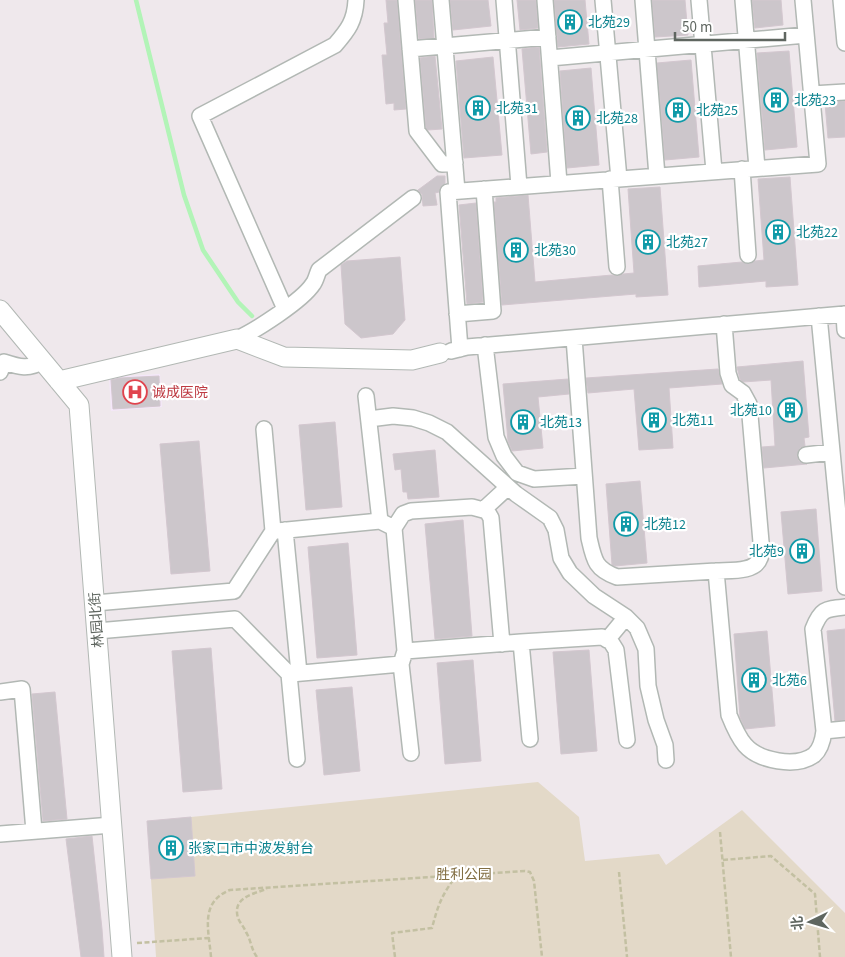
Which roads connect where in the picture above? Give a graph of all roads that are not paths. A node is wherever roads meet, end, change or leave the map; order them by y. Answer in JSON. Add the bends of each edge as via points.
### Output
{"nodes":[{"id":1,"x":356,"y":0,"type":"edge"},
{"id":2,"x":406,"y":0,"type":"edge"},
{"id":3,"x":441,"y":0,"type":"edge"},
{"id":4,"x":504,"y":0,"type":"edge"},
{"id":5,"x":545,"y":0,"type":"edge"},
{"id":6,"x":603,"y":0,"type":"edge"},
{"id":7,"x":643,"y":0,"type":"edge"},
{"id":8,"x":699,"y":0,"type":"edge"},
{"id":9,"x":742,"y":0,"type":"edge"},
{"id":10,"x":803,"y":0,"type":"edge"},
{"id":11,"x":841,"y":0,"type":"edge"},
{"id":12,"x":806,"y":35,"type":"junction"},
{"id":13,"x":548,"y":37,"type":"junction"},
{"id":14,"x":746,"y":40,"type":"junction"},
{"id":15,"x":507,"y":41,"type":"junction"},
{"id":16,"x":845,"y":43,"type":"edge"},
{"id":17,"x":703,"y":44,"type":"junction"},
{"id":18,"x":445,"y":46,"type":"junction"},
{"id":19,"x":410,"y":49,"type":"junction"},
{"id":20,"x":647,"y":49,"type":"junction"},
{"id":21,"x":608,"y":53,"type":"junction"},
{"id":22,"x":550,"y":58,"type":"junction"},
{"id":23,"x":845,"y":92,"type":"edge"},
{"id":24,"x":812,"y":94,"type":"junction"},
{"id":25,"x":455,"y":163,"type":"junction"},
{"id":26,"x":757,"y":168,"type":"junction"},
{"id":27,"x":742,"y":169,"type":"junction"},
{"id":28,"x":714,"y":171,"type":"junction"},
{"id":29,"x":658,"y":176,"type":"junction"},
{"id":30,"x":614,"y":179,"type":"junction"},
{"id":31,"x":559,"y":183,"type":"junction"},
{"id":32,"x":519,"y":186,"type":"junction"},
{"id":33,"x":484,"y":189,"type":"junction"},
{"id":34,"x":457,"y":191,"type":"junction"},
{"id":35,"x":413,"y":198,"type":"dead end"},
{"id":36,"x":748,"y":255,"type":"dead end"},
{"id":37,"x":617,"y":267,"type":"dead end"},
{"id":38,"x":285,"y":309,"type":"junction"},
{"id":39,"x":0,"y":310,"type":"edge"},
{"id":40,"x":457,"y":314,"type":"junction"},
{"id":41,"x":844,"y":314,"type":"edge"},
{"id":42,"x":819,"y":316,"type":"junction"},
{"id":43,"x":724,"y":324,"type":"junction"},
{"id":44,"x":845,"y":330,"type":"edge"},
{"id":45,"x":574,"y":338,"type":"junction"},
{"id":46,"x":237,"y":340,"type":"junction"},
{"id":47,"x":485,"y":346,"type":"junction"},
{"id":48,"x":460,"y":349,"type":"junction"},
{"id":49,"x":440,"y":353,"type":"joint"},
{"id":50,"x":42,"y":360,"type":"junction"},
{"id":51,"x":0,"y":372,"type":"edge"},
{"id":52,"x":59,"y":381,"type":"junction"},
{"id":53,"x":366,"y":396,"type":"dead end"},
{"id":54,"x":369,"y":419,"type":"junction"},
{"id":55,"x":264,"y":429,"type":"dead end"},
{"id":56,"x":832,"y":452,"type":"junction"},
{"id":57,"x":806,"y":455,"type":"dead end"},
{"id":58,"x":584,"y":476,"type":"junction"},
{"id":59,"x":508,"y":487,"type":"junction"},
{"id":60,"x":483,"y":510,"type":"junction"},
{"id":61,"x":380,"y":521,"type":"junction"},
{"id":62,"x":394,"y":528,"type":"junction"},
{"id":63,"x":279,"y":531,"type":"junction"},
{"id":64,"x":716,"y":571,"type":"junction"},
{"id":65,"x":845,"y":587,"type":"edge"},
{"id":66,"x":95,"y":603,"type":"junction"},
{"id":67,"x":845,"y":607,"type":"edge"},
{"id":68,"x":626,"y":617,"type":"junction"},
{"id":69,"x":97,"y":631,"type":"junction"},
{"id":70,"x":607,"y":640,"type":"junction"},
{"id":71,"x":521,"y":642,"type":"junction"},
{"id":72,"x":502,"y":644,"type":"junction"},
{"id":73,"x":403,"y":658,"type":"junction"},
{"id":74,"x":294,"y":673,"type":"junction"},
{"id":75,"x":0,"y":692,"type":"edge"},
{"id":76,"x":845,"y":729,"type":"edge"},
{"id":77,"x":824,"y":731,"type":"junction"},
{"id":78,"x":530,"y":739,"type":"dead end"},
{"id":79,"x":628,"y":740,"type":"dead end"},
{"id":80,"x":411,"y":753,"type":"dead end"},
{"id":81,"x":297,"y":759,"type":"dead end"},
{"id":82,"x":666,"y":760,"type":"dead end"},
{"id":83,"x":112,"y":825,"type":"junction"},
{"id":84,"x":34,"y":831,"type":"junction"},
{"id":85,"x":0,"y":834,"type":"edge"},
{"id":86,"x":121,"y":951,"type":"edge"}],
"edges":[{"from":1,"to":38,"type":"street","via":[[356,15],[334,45],[200,116]]},
{"from":2,"to":19,"type":"street"},
{"from":3,"to":18,"type":"street"},
{"from":4,"to":15,"type":"street"},
{"from":5,"to":13,"type":"street"},
{"from":6,"to":21,"type":"street"},
{"from":7,"to":20,"type":"street"},
{"from":8,"to":17,"type":"street"},
{"from":9,"to":14,"type":"street"},
{"from":10,"to":12,"type":"street"},
{"from":11,"to":16,"type":"street"},
{"from":12,"to":14,"type":"street"},
{"from":12,"to":24,"type":"street"},
{"from":13,"to":15,"type":"street"},
{"from":13,"to":22,"type":"street"},
{"from":14,"to":17,"type":"street"},
{"from":14,"to":26,"type":"street"},
{"from":15,"to":18,"type":"street"},
{"from":15,"to":32,"type":"street"},
{"from":17,"to":20,"type":"street"},
{"from":17,"to":28,"type":"street"},
{"from":18,"to":19,"type":"street"},
{"from":18,"to":25,"type":"street"},
{"from":19,"to":25,"type":"street","via":[[417,131],[442,164]]},
{"from":20,"to":21,"type":"street"},
{"from":20,"to":29,"type":"street"},
{"from":21,"to":22,"type":"street"},
{"from":21,"to":30,"type":"street"},
{"from":22,"to":31,"type":"street"},
{"from":23,"to":24,"type":"street"},
{"from":24,"to":26,"type":"street","via":[[818,164]]},
{"from":25,"to":34,"type":"street"},
{"from":26,"to":27,"type":"street"},
{"from":27,"to":28,"type":"street"},
{"from":27,"to":36,"type":"street"},
{"from":28,"to":29,"type":"street"},
{"from":29,"to":30,"type":"street"},
{"from":30,"to":31,"type":"street"},
{"from":30,"to":37,"type":"street"},
{"from":31,"to":32,"type":"street"},
{"from":32,"to":33,"type":"street"},
{"from":33,"to":34,"type":"street"},
{"from":33,"to":40,"type":"street","via":[[493,311]]},
{"from":34,"to":40,"type":"street","via":[[448,192]]},
{"from":35,"to":38,"type":"street","via":[[319,270],[313,285]]},
{"from":38,"to":46,"type":"street"},
{"from":39,"to":50,"type":"street","name":"林园北街"},
{"from":40,"to":48,"type":"street"},
{"from":41,"to":42,"type":"street"},
{"from":41,"to":44,"type":"street"},
{"from":42,"to":43,"type":"street"},
{"from":42,"to":56,"type":"street"},
{"from":43,"to":45,"type":"street"},
{"from":43,"to":64,"type":"street","via":[[728,373],[732,385],[743,393],[749,404],[761,542],[760,558],[753,566]]},
{"from":45,"to":47,"type":"street"},
{"from":45,"to":58,"type":"street"},
{"from":46,"to":49,"type":"street","via":[[284,357],[412,360]]},
{"from":46,"to":52,"type":"street"},
{"from":47,"to":48,"type":"street"},
{"from":47,"to":58,"type":"street","via":[[496,437],[504,456],[517,473],[534,479]]},
{"from":48,"to":49,"type":"street"},
{"from":50,"to":51,"type":"street","via":[[35,366],[22,368],[4,362]]},
{"from":50,"to":52,"type":"street","name":"林园北街"},
{"from":52,"to":66,"type":"street","name":"林园北街","via":[[79,405]]},
{"from":53,"to":54,"type":"street"},
{"from":54,"to":59,"type":"street","via":[[394,416],[429,423],[447,432]]},
{"from":54,"to":61,"type":"street"},
{"from":55,"to":63,"type":"street"},
{"from":56,"to":57,"type":"street"},
{"from":56,"to":65,"type":"street"},
{"from":58,"to":64,"type":"street","via":[[593,558],[604,572],[617,577]]},
{"from":59,"to":60,"type":"street"},
{"from":59,"to":68,"type":"street","via":[[550,518],[570,573],[594,596]]},
{"from":60,"to":62,"type":"street","via":[[472,507],[411,511],[403,514]]},
{"from":60,"to":72,"type":"street","via":[[491,518]]},
{"from":61,"to":62,"type":"street"},
{"from":61,"to":63,"type":"street"},
{"from":62,"to":73,"type":"street"},
{"from":63,"to":66,"type":"street","via":[[234,591]]},
{"from":63,"to":74,"type":"street"},
{"from":64,"to":77,"type":"street","via":[[729,715],[746,746],[757,755],[776,761],[801,760],[814,755],[822,743]]},
{"from":66,"to":69,"type":"street","name":"林园北街"},
{"from":67,"to":77,"type":"street","via":[[826,609],[818,615],[813,629]]},
{"from":68,"to":70,"type":"street"},
{"from":68,"to":82,"type":"street","via":[[637,628],[646,649],[648,686],[665,745]]},
{"from":69,"to":74,"type":"street","via":[[236,619]]},
{"from":69,"to":83,"type":"street","name":"林园北街"},
{"from":70,"to":71,"type":"street","via":[[602,637]]},
{"from":70,"to":79,"type":"street","via":[[616,650]]},
{"from":71,"to":72,"type":"street"},
{"from":71,"to":78,"type":"street"},
{"from":72,"to":73,"type":"street"},
{"from":73,"to":74,"type":"street"},
{"from":73,"to":80,"type":"street"},
{"from":74,"to":81,"type":"street"},
{"from":75,"to":84,"type":"street","via":[[22,689]]},
{"from":76,"to":77,"type":"street"},
{"from":83,"to":84,"type":"street"},
{"from":83,"to":86,"type":"street","name":"林园北街"},
{"from":84,"to":85,"type":"street"}]}
